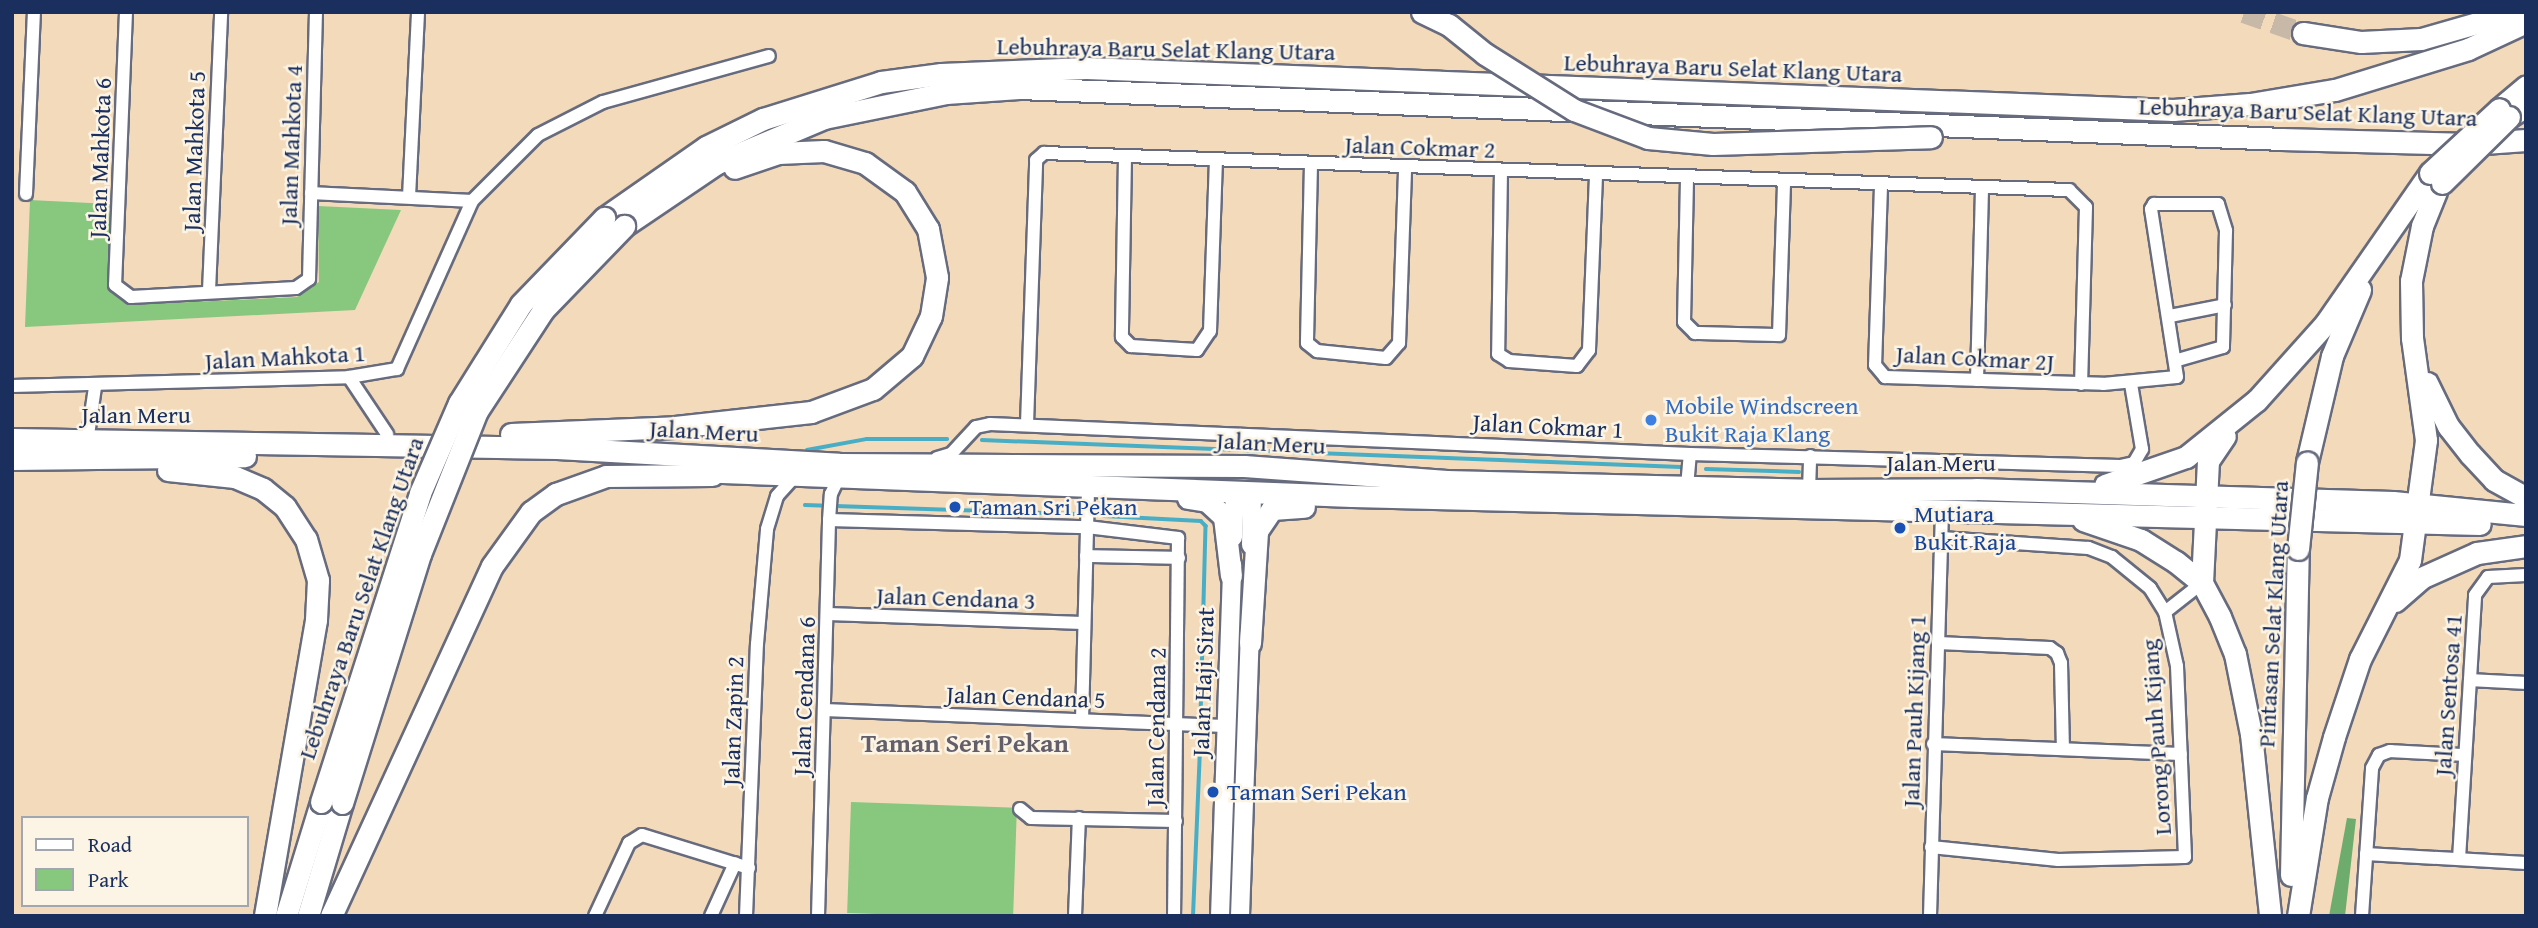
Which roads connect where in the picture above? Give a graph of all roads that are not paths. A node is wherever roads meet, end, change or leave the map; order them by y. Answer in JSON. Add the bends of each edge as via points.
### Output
{"nodes":[{"id":1,"x":34,"y":12,"type":"edge"},
{"id":2,"x":126,"y":12,"type":"edge"},
{"id":3,"x":221,"y":12,"type":"edge"},
{"id":4,"x":316,"y":12,"type":"edge"},
{"id":5,"x":418,"y":12,"type":"edge"},
{"id":6,"x":1422,"y":12,"type":"edge"},
{"id":7,"x":2515,"y":12,"type":"edge"},
{"id":8,"x":2526,"y":22,"type":"edge"},
{"id":9,"x":2303,"y":33,"type":"tunnel mouth"},
{"id":10,"x":769,"y":56,"type":"dead end"},
{"id":11,"x":2526,"y":86,"type":"edge"},
{"id":12,"x":2511,"y":111,"type":"edge"},
{"id":13,"x":2028,"y":129,"type":"junction"},
{"id":14,"x":2526,"y":140,"type":"edge"},
{"id":15,"x":1125,"y":157,"type":"junction"},
{"id":16,"x":1216,"y":160,"type":"junction"},
{"id":17,"x":1311,"y":164,"type":"junction"},
{"id":18,"x":1405,"y":167,"type":"junction"},
{"id":19,"x":1501,"y":171,"type":"junction"},
{"id":20,"x":1595,"y":175,"type":"junction"},
{"id":21,"x":1687,"y":179,"type":"junction"},
{"id":22,"x":1784,"y":182,"type":"junction"},
{"id":23,"x":2436,"y":182,"type":"junction"},
{"id":24,"x":1881,"y":186,"type":"junction"},
{"id":25,"x":1982,"y":188,"type":"junction"},
{"id":26,"x":311,"y":193,"type":"junction"},
{"id":27,"x":26,"y":194,"type":"dead end"},
{"id":28,"x":409,"y":197,"type":"junction"},
{"id":29,"x":472,"y":201,"type":"junction"},
{"id":30,"x":2403,"y":207,"type":"junction"},
{"id":31,"x":614,"y":222,"type":"junction"},
{"id":32,"x":209,"y":291,"type":"junction"},
{"id":33,"x":2225,"y":306,"type":"junction"},
{"id":34,"x":2351,"y":311,"type":"junction"},
{"id":35,"x":2170,"y":316,"type":"junction"},
{"id":36,"x":2416,"y":359,"type":"junction"},
{"id":37,"x":2178,"y":360,"type":"junction"},
{"id":38,"x":349,"y":377,"type":"junction"},
{"id":39,"x":1977,"y":380,"type":"junction"},
{"id":40,"x":2081,"y":384,"type":"junction"},
{"id":41,"x":2132,"y":384,"type":"junction"},
{"id":42,"x":12,"y":386,"type":"edge"},
{"id":43,"x":95,"y":387,"type":"junction"},
{"id":44,"x":2257,"y":400,"type":"junction"},
{"id":45,"x":1027,"y":424,"type":"junction"},
{"id":46,"x":387,"y":434,"type":"junction"},
{"id":47,"x":966,"y":437,"type":"junction"},
{"id":48,"x":12,"y":439,"type":"edge"},
{"id":49,"x":321,"y":442,"type":"junction"},
{"id":50,"x":81,"y":450,"type":"junction"},
{"id":51,"x":1690,"y":454,"type":"junction"},
{"id":52,"x":1810,"y":456,"type":"junction"},
{"id":53,"x":12,"y":459,"type":"edge"},
{"id":54,"x":983,"y":466,"type":"junction"},
{"id":55,"x":839,"y":472,"type":"junction"},
{"id":56,"x":731,"y":474,"type":"junction"},
{"id":57,"x":793,"y":478,"type":"junction"},
{"id":58,"x":1446,"y":481,"type":"junction"},
{"id":59,"x":1687,"y":487,"type":"junction"},
{"id":60,"x":1096,"y":488,"type":"junction"},
{"id":61,"x":1243,"y":489,"type":"junction"},
{"id":62,"x":1809,"y":490,"type":"junction"},
{"id":63,"x":2068,"y":491,"type":"junction"},
{"id":64,"x":1464,"y":498,"type":"junction"},
{"id":65,"x":2526,"y":498,"type":"edge"},
{"id":66,"x":2207,"y":505,"type":"junction"},
{"id":67,"x":1942,"y":508,"type":"junction"},
{"id":68,"x":2026,"y":510,"type":"junction"},
{"id":69,"x":830,"y":512,"type":"junction"},
{"id":70,"x":2416,"y":512,"type":"junction"},
{"id":71,"x":2526,"y":515,"type":"edge"},
{"id":72,"x":1087,"y":527,"type":"junction"},
{"id":73,"x":2526,"y":528,"type":"edge"},
{"id":74,"x":1941,"y":538,"type":"junction"},
{"id":75,"x":2526,"y":546,"type":"edge"},
{"id":76,"x":1086,"y":556,"type":"junction"},
{"id":77,"x":1179,"y":558,"type":"junction"},
{"id":78,"x":2526,"y":575,"type":"edge"},
{"id":79,"x":1231,"y":576,"type":"junction"},
{"id":80,"x":2202,"y":583,"type":"junction"},
{"id":81,"x":2165,"y":612,"type":"junction"},
{"id":82,"x":827,"y":614,"type":"junction"},
{"id":83,"x":2382,"y":615,"type":"junction"},
{"id":84,"x":1084,"y":623,"type":"junction"},
{"id":85,"x":1250,"y":643,"type":"junction"},
{"id":86,"x":1938,"y":643,"type":"junction"},
{"id":87,"x":2470,"y":680,"type":"junction"},
{"id":88,"x":2526,"y":683,"type":"edge"},
{"id":89,"x":824,"y":710,"type":"junction"},
{"id":90,"x":1082,"y":720,"type":"junction"},
{"id":91,"x":1183,"y":725,"type":"junction"},
{"id":92,"x":1217,"y":726,"type":"junction"},
{"id":93,"x":1933,"y":744,"type":"junction"},
{"id":94,"x":2063,"y":748,"type":"junction"},
{"id":95,"x":2181,"y":754,"type":"junction"},
{"id":96,"x":2465,"y":755,"type":"junction"},
{"id":97,"x":332,"y":802,"type":"junction"},
{"id":98,"x":1020,"y":809,"type":"dead end"},
{"id":99,"x":1079,"y":818,"type":"junction"},
{"id":100,"x":1176,"y":821,"type":"junction"},
{"id":101,"x":1931,"y":847,"type":"junction"},
{"id":102,"x":2366,"y":854,"type":"junction"},
{"id":103,"x":2459,"y":859,"type":"junction"},
{"id":104,"x":735,"y":863,"type":"junction"},
{"id":105,"x":2526,"y":863,"type":"edge"},
{"id":106,"x":749,"y":868,"type":"junction"},
{"id":107,"x":265,"y":916,"type":"edge"},
{"id":108,"x":286,"y":916,"type":"edge"},
{"id":109,"x":307,"y":916,"type":"edge"},
{"id":110,"x":331,"y":916,"type":"edge"},
{"id":111,"x":595,"y":916,"type":"edge"},
{"id":112,"x":711,"y":916,"type":"edge"},
{"id":113,"x":747,"y":916,"type":"edge"},
{"id":114,"x":818,"y":916,"type":"edge"},
{"id":115,"x":1075,"y":916,"type":"edge"},
{"id":116,"x":1174,"y":916,"type":"edge"},
{"id":117,"x":1220,"y":916,"type":"edge"},
{"id":118,"x":1240,"y":916,"type":"edge"},
{"id":119,"x":1930,"y":916,"type":"edge"},
{"id":120,"x":2270,"y":916,"type":"edge"},
{"id":121,"x":2291,"y":916,"type":"edge"},
{"id":122,"x":2298,"y":916,"type":"edge"},
{"id":123,"x":2362,"y":916,"type":"edge"}],
"edges":[{"from":1,"to":27,"type":"street"},
{"from":2,"to":32,"type":"street","name":"Jalan Mahkota 6","via":[[114,285],[131,297]]},
{"from":3,"to":32,"type":"street","name":"Jalan Mahkota 5"},
{"from":4,"to":26,"type":"street","name":"Jalan Mahkota 4"},
{"from":5,"to":28,"type":"street"},
{"from":6,"to":13,"type":"highway","bridge":true,"via":[[1449,25],[1485,54],[1574,110],[1648,138],[1713,144],[2002,138]]},
{"from":7,"to":9,"type":"highway","via":[[2421,38],[2361,42]]},
{"from":8,"to":31,"type":"highway","name":"Lebuhraya Baru Selat Klang Utara","via":[[2468,49],[2335,90],[2173,110],[1086,68],[941,74],[869,85],[763,119],[695,153]]},
{"from":10,"to":29,"type":"street","via":[[603,102],[538,135]]},
{"from":11,"to":12,"type":"highway","name":"Lebuhraya Baru Selat Klang Utara"},
{"from":12,"to":23,"type":"highway","name":"Lebuhraya Baru Selat Klang Utara","bridge":true},
{"from":13,"to":14,"type":"highway","name":"Lebuhraya Baru Selat Klang Utara","via":[[2470,144]]},
{"from":13,"to":31,"type":"highway","name":"Lebuhraya Baru Selat Klang Utara","via":[[1092,89],[958,92],[885,102],[770,138]]},
{"from":15,"to":16,"type":"street","name":"Jalan Cokmar 2"},
{"from":15,"to":16,"type":"street","via":[[1122,337],[1131,346],[1197,350],[1210,331]]},
{"from":15,"to":45,"type":"street","name":"Jalan Cokmar 2","via":[[1044,153],[1036,160]]},
{"from":16,"to":17,"type":"street","name":"Jalan Cokmar 2"},
{"from":17,"to":18,"type":"street","name":"Jalan Cokmar 2"},
{"from":17,"to":18,"type":"street","via":[[1304,336],[1317,351],[1386,358],[1399,343]]},
{"from":18,"to":19,"type":"street","name":"Jalan Cokmar 2"},
{"from":19,"to":20,"type":"street","name":"Jalan Cokmar 2"},
{"from":19,"to":20,"type":"street","via":[[1496,346],[1509,361],[1577,366],[1589,350]]},
{"from":20,"to":21,"type":"street","name":"Jalan Cokmar 2"},
{"from":21,"to":22,"type":"street","name":"Jalan Cokmar 2"},
{"from":21,"to":22,"type":"street","via":[[1684,322],[1695,332],[1779,335]]},
{"from":22,"to":24,"type":"street","name":"Jalan Cokmar 2"},
{"from":23,"to":30,"type":"highway"},
{"from":23,"to":34,"type":"highway"},
{"from":23,"to":36,"type":"highway","via":[[2412,282]]},
{"from":24,"to":25,"type":"street","name":"Jalan Cokmar 2"},
{"from":24,"to":39,"type":"street","name":"Jalan Cokmar 2J","via":[[1875,365],[1885,377]]},
{"from":25,"to":39,"type":"street"},
{"from":25,"to":40,"type":"street","name":"Jalan Cokmar 2","via":[[2069,190],[2086,207]]},
{"from":26,"to":28,"type":"street"},
{"from":26,"to":32,"type":"street","name":"Jalan Mahkota 4","via":[[309,279],[296,288]]},
{"from":28,"to":29,"type":"street"},
{"from":29,"to":38,"type":"street","name":"Jalan Mahkota 1","via":[[397,369]]},
{"from":30,"to":34,"type":"highway","name":"Pintasan Selat Klang Utara"},
{"from":30,"to":44,"type":"highway","via":[[2325,324]]},
{"from":31,"to":46,"type":"highway","via":[[748,162],[802,150],[844,156],[886,176],[918,211],[935,254],[931,316],[912,356],[893,374],[853,399],[811,412],[600,432]]},
{"from":31,"to":97,"type":"highway","name":"Lebuhraya Baru Selat Klang Utara","bridge":true,"via":[[521,304],[459,403],[420,494]]},
{"from":33,"to":35,"type":"street"},
{"from":33,"to":35,"type":"street","via":[[2226,231],[2221,206],[2154,204]]},
{"from":33,"to":37,"type":"street","via":[[2222,350]]},
{"from":34,"to":121,"type":"highway","name":"Pintasan Selat Klang Utara","bridge":true,"via":[[2329,369],[2307,462],[2298,549]]},
{"from":35,"to":37,"type":"street"},
{"from":36,"to":65,"type":"highway","via":[[2448,426],[2470,454],[2494,480]]},
{"from":36,"to":70,"type":"highway","via":[[2426,440]]},
{"from":37,"to":41,"type":"street","name":"Jalan Cokmar 2J","via":[[2177,377]]},
{"from":38,"to":43,"type":"street","name":"Jalan Mahkota 1"},
{"from":38,"to":46,"type":"street"},
{"from":39,"to":40,"type":"street","name":"Jalan Cokmar 2J"},
{"from":40,"to":41,"type":"street","name":"Jalan Cokmar 2J"},
{"from":41,"to":52,"type":"street","name":"Jalan Cokmar 1","via":[[2142,449],[2138,460],[2125,466]]},
{"from":42,"to":43,"type":"street","name":"Jalan Mahkota 1"},
{"from":43,"to":50,"type":"street"},
{"from":44,"to":63,"type":"highway","via":[[2186,457],[2137,477]]},
{"from":44,"to":66,"type":"highway","via":[[2208,461]]},
{"from":45,"to":47,"type":"street","name":"Jalan Cokmar 1","via":[[990,424],[976,427]]},
{"from":45,"to":51,"type":"street","name":"Jalan Cokmar 1"},
{"from":46,"to":49,"type":"highway"},
{"from":47,"to":54,"type":"street","via":[[964,455]]},
{"from":47,"to":55,"type":"street","name":"Jalan Cokmar 1","via":[[942,458]]},
{"from":48,"to":50,"type":"highway","name":"Jalan Meru"},
{"from":49,"to":50,"type":"highway","name":"Jalan Meru"},
{"from":49,"to":55,"type":"highway","name":"Jalan Meru"},
{"from":50,"to":53,"type":"highway","name":"Jalan Meru"},
{"from":50,"to":56,"type":"highway","name":"Jalan Meru","via":[[558,461]]},
{"from":50,"to":107,"type":"highway","via":[[235,477],[285,507],[306,539],[318,580],[316,620]]},
{"from":51,"to":52,"type":"street","name":"Jalan Cokmar 1"},
{"from":51,"to":59,"type":"street"},
{"from":52,"to":62,"type":"street"},
{"from":54,"to":55,"type":"highway","name":"Jalan Meru"},
{"from":54,"to":58,"type":"highway","name":"Jalan Meru","via":[[1047,462],[1244,466]]},
{"from":54,"to":61,"type":"highway","via":[[1227,477]]},
{"from":55,"to":57,"type":"highway","name":"Jalan Meru"},
{"from":55,"to":60,"type":"highway","name":"Jalan Meru"},
{"from":55,"to":69,"type":"street","name":"Jalan Cendana 6"},
{"from":56,"to":57,"type":"highway","name":"Jalan Meru"},
{"from":56,"to":110,"type":"highway","via":[[606,476],[556,494],[531,512],[492,566]]},
{"from":57,"to":106,"type":"street","name":"Jalan Zapin 2","via":[[777,496],[768,529],[757,644]]},
{"from":58,"to":59,"type":"highway","name":"Jalan Meru"},
{"from":58,"to":61,"type":"highway","via":[[1264,480]]},
{"from":59,"to":62,"type":"highway","name":"Jalan Meru"},
{"from":60,"to":61,"type":"highway","name":"Jalan Meru"},
{"from":60,"to":72,"type":"street"},
{"from":60,"to":79,"type":"highway","via":[[1207,500],[1227,524]]},
{"from":61,"to":64,"type":"highway","name":"Jalan Meru"},
{"from":61,"to":79,"type":"main road","name":"Jalan Haji Sirat"},
{"from":61,"to":85,"type":"main road","name":"Jalan Haji Sirat"},
{"from":62,"to":63,"type":"highway","name":"Jalan Meru"},
{"from":63,"to":66,"type":"highway","name":"Jalan Meru"},
{"from":64,"to":67,"type":"highway","name":"Jalan Meru"},
{"from":64,"to":85,"type":"highway","via":[[1358,507],[1281,507],[1266,513],[1257,531]]},
{"from":66,"to":68,"type":"highway","name":"Jalan Meru"},
{"from":66,"to":70,"type":"highway","name":"Jalan Meru"},
{"from":66,"to":80,"type":"highway"},
{"from":67,"to":68,"type":"highway","name":"Jalan Meru"},
{"from":67,"to":74,"type":"street","name":"Jalan Pauh Kijang 1"},
{"from":68,"to":80,"type":"highway","via":[[2100,523],[2141,540]]},
{"from":69,"to":72,"type":"street"},
{"from":69,"to":82,"type":"street","name":"Jalan Cendana 6"},
{"from":70,"to":71,"type":"highway","name":"Jalan Meru"},
{"from":70,"to":73,"type":"highway","name":"Jalan Meru"},
{"from":70,"to":83,"type":"highway","via":[[2410,560]]},
{"from":72,"to":76,"type":"street"},
{"from":72,"to":77,"type":"street","name":"Jalan Cendana 2","via":[[1178,538]]},
{"from":74,"to":81,"type":"street","name":"Lorong Pauh Kijang","via":[[2088,548],[2133,572]]},
{"from":74,"to":86,"type":"street","name":"Jalan Pauh Kijang 1"},
{"from":75,"to":83,"type":"highway","via":[[2477,553],[2421,578]]},
{"from":76,"to":77,"type":"street"},
{"from":76,"to":84,"type":"street"},
{"from":77,"to":91,"type":"street","name":"Jalan Cendana 2"},
{"from":78,"to":87,"type":"street","name":"Jalan Sentosa 41","via":[[2496,574],[2477,588]]},
{"from":79,"to":92,"type":"main road","name":"Jalan Haji Sirat"},
{"from":80,"to":81,"type":"street"},
{"from":80,"to":120,"type":"highway","via":[[2235,654],[2250,734]]},
{"from":81,"to":95,"type":"street","name":"Lorong Pauh Kijang","via":[[2177,666]]},
{"from":82,"to":84,"type":"street","name":"Jalan Cendana 3"},
{"from":82,"to":89,"type":"street","name":"Jalan Cendana 6"},
{"from":83,"to":122,"type":"highway","via":[[2360,659],[2317,798]]},
{"from":84,"to":90,"type":"street"},
{"from":85,"to":118,"type":"main road","name":"Jalan Haji Sirat"},
{"from":86,"to":93,"type":"street","name":"Jalan Pauh Kijang 1"},
{"from":86,"to":94,"type":"street","via":[[2050,648],[2057,653]]},
{"from":87,"to":88,"type":"street"},
{"from":87,"to":96,"type":"street","name":"Jalan Sentosa 41"},
{"from":89,"to":90,"type":"street","name":"Jalan Cendana 5"},
{"from":89,"to":114,"type":"street","name":"Jalan Cendana 6"},
{"from":90,"to":91,"type":"street","name":"Jalan Cendana 5"},
{"from":91,"to":92,"type":"street","name":"Jalan Cendana 5"},
{"from":91,"to":100,"type":"street","name":"Jalan Cendana 2"},
{"from":92,"to":117,"type":"main road","name":"Jalan Haji Sirat"},
{"from":93,"to":94,"type":"street"},
{"from":93,"to":101,"type":"street","name":"Jalan Pauh Kijang 1"},
{"from":94,"to":95,"type":"street"},
{"from":95,"to":101,"type":"street","name":"Lorong Pauh Kijang","via":[[2185,857],[2058,860]]},
{"from":96,"to":102,"type":"street","via":[[2384,752],[2372,768]]},
{"from":96,"to":103,"type":"street","name":"Jalan Sentosa 41"},
{"from":97,"to":108,"type":"highway","name":"Lebuhraya Baru Selat Klang Utara"},
{"from":97,"to":109,"type":"highway","name":"Lebuhraya Baru Selat Klang Utara"},
{"from":98,"to":99,"type":"street","via":[[1031,818]]},
{"from":99,"to":100,"type":"street"},
{"from":99,"to":115,"type":"street"},
{"from":100,"to":116,"type":"street","name":"Jalan Cendana 2"},
{"from":101,"to":119,"type":"street","name":"Jalan Pauh Kijang 1"},
{"from":102,"to":103,"type":"street"},
{"from":102,"to":123,"type":"street"},
{"from":103,"to":105,"type":"street"},
{"from":104,"to":106,"type":"street"},
{"from":104,"to":111,"type":"street","via":[[655,835],[635,837]]},
{"from":104,"to":112,"type":"street"},
{"from":106,"to":113,"type":"street","name":"Jalan Zapin 2"}]}
